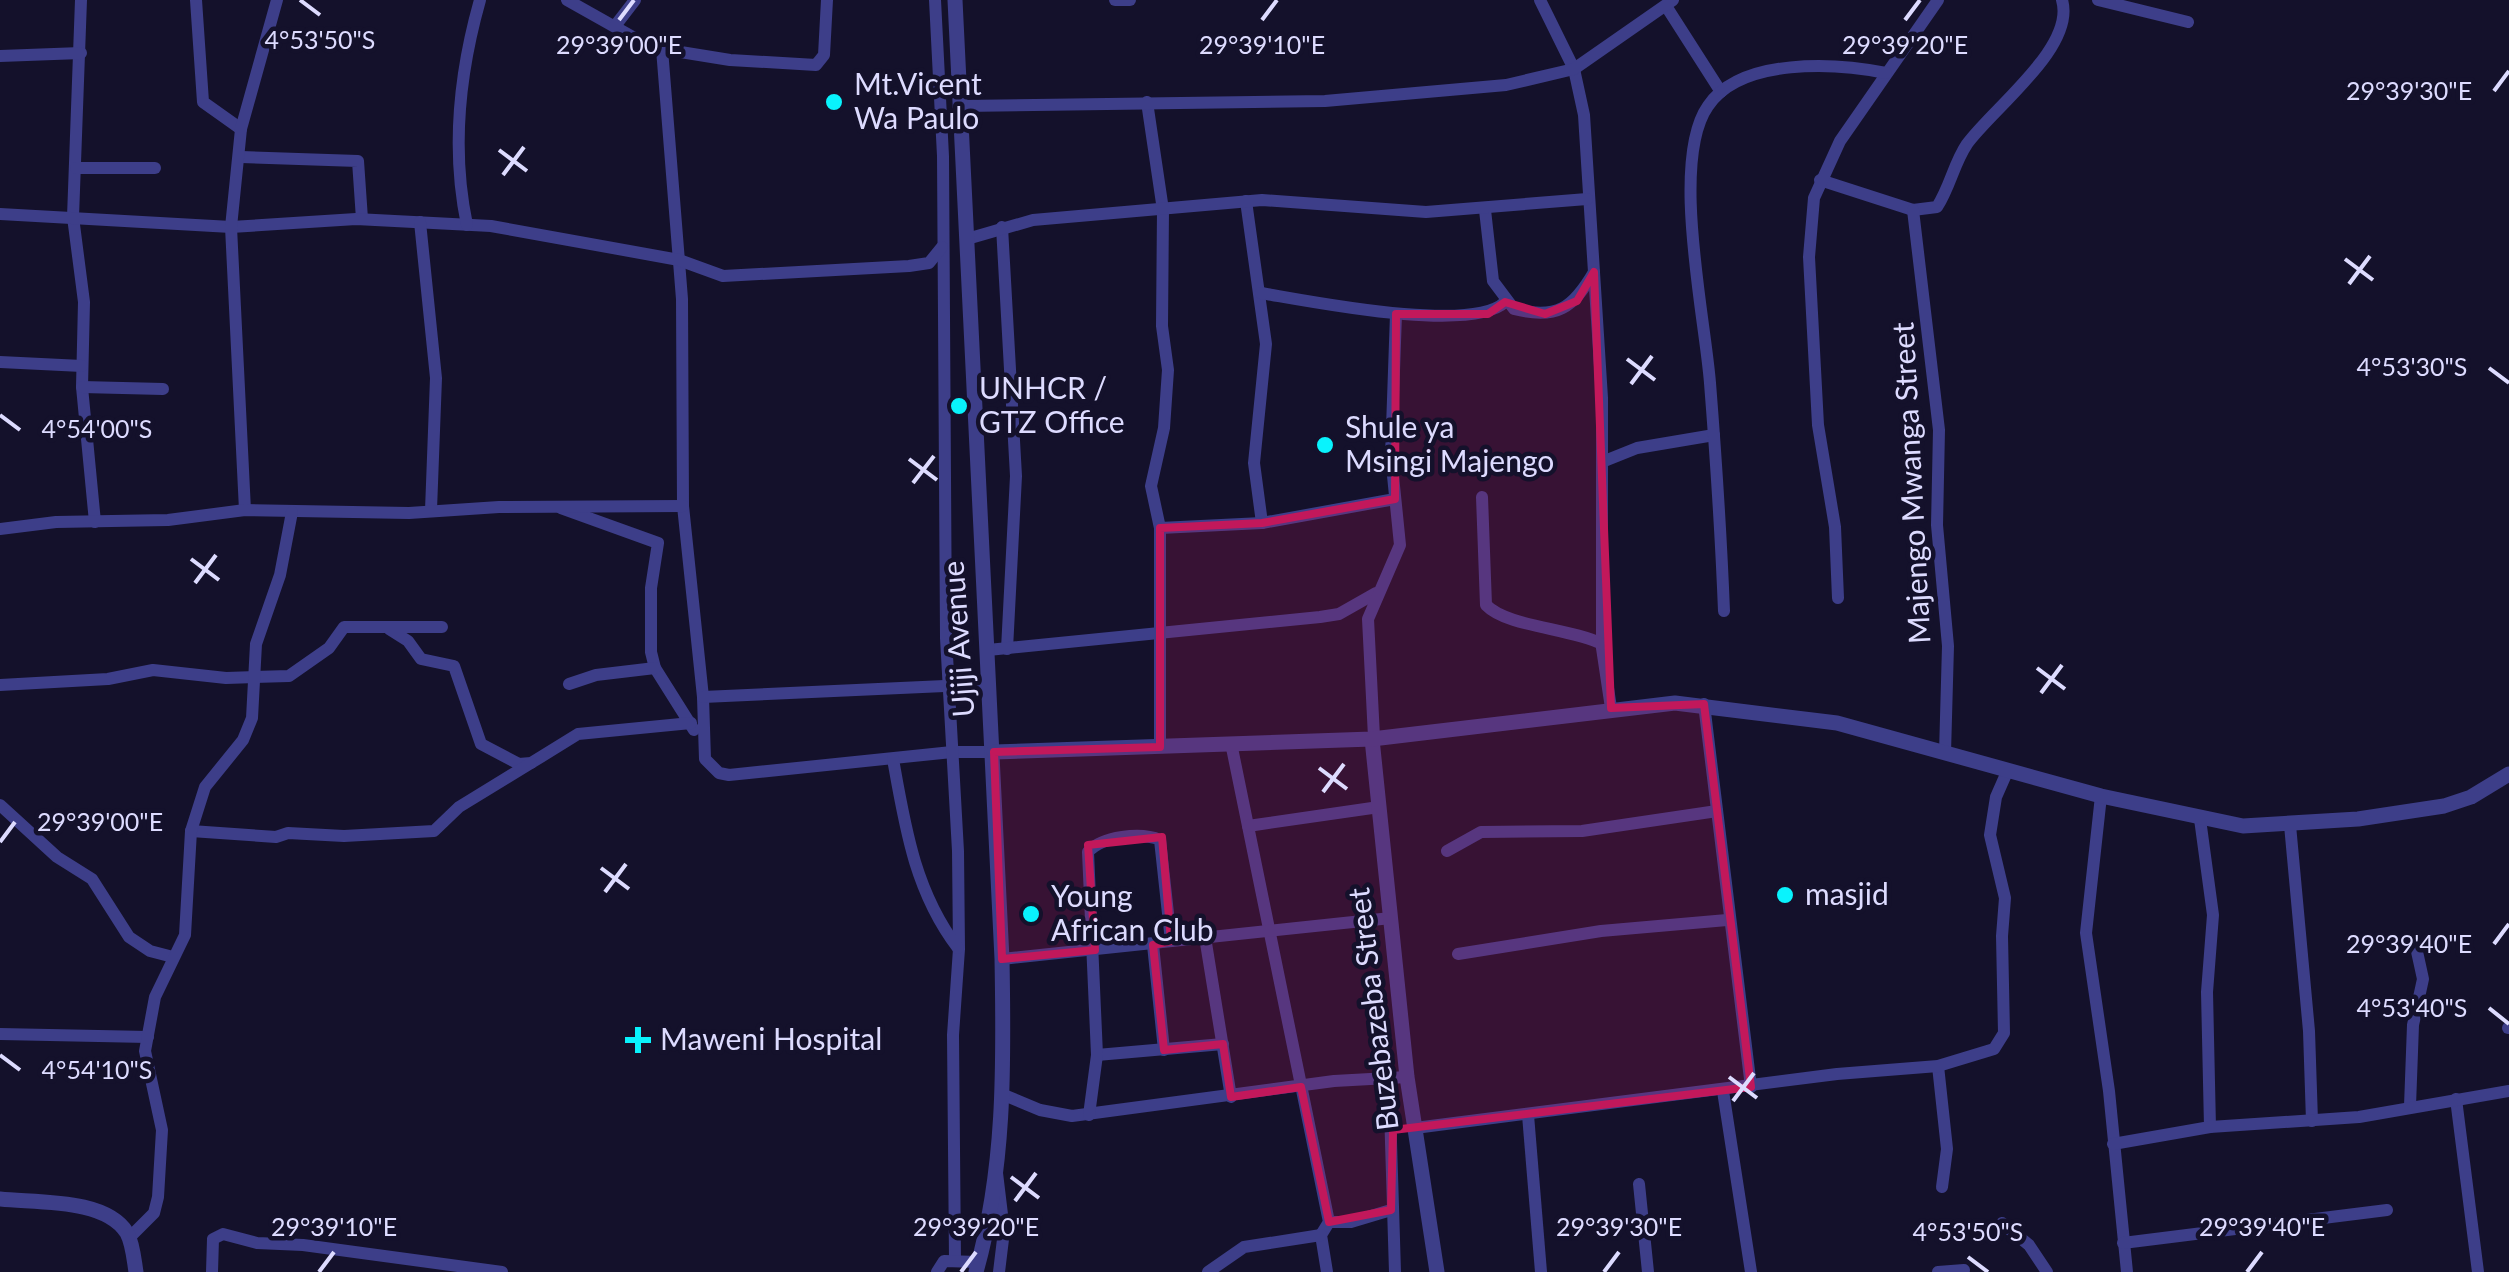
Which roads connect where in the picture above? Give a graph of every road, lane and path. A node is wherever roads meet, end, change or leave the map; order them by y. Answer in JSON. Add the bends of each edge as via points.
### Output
{"nodes":[{"id":1,"x":81,"y":0,"type":"edge"},
{"id":2,"x":196,"y":0,"type":"edge"},
{"id":3,"x":277,"y":0,"type":"edge"},
{"id":4,"x":480,"y":0,"type":"edge"},
{"id":5,"x":566,"y":0,"type":"edge"},
{"id":6,"x":635,"y":0,"type":"edge"},
{"id":7,"x":827,"y":0,"type":"edge"},
{"id":8,"x":935,"y":0,"type":"edge"},
{"id":9,"x":955,"y":0,"type":"edge"},
{"id":10,"x":1115,"y":0,"type":"edge"},
{"id":11,"x":1130,"y":0,"type":"edge"},
{"id":12,"x":1540,"y":0,"type":"edge"},
{"id":13,"x":1938,"y":0,"type":"edge"},
{"id":14,"x":2062,"y":0,"type":"edge"},
{"id":15,"x":2098,"y":0,"type":"edge"},
{"id":16,"x":1670,"y":3,"type":"edge"},
{"id":17,"x":2188,"y":22,"type":"dead end"},
{"id":18,"x":615,"y":26,"type":"junction"},
{"id":19,"x":662,"y":49,"type":"junction"},
{"id":20,"x":81,"y":52,"type":"junction"},
{"id":21,"x":0,"y":56,"type":"edge"},
{"id":22,"x":1574,"y":69,"type":"junction"},
{"id":23,"x":1886,"y":73,"type":"junction"},
{"id":24,"x":1721,"y":92,"type":"junction"},
{"id":25,"x":1147,"y":102,"type":"junction"},
{"id":26,"x":961,"y":106,"type":"junction"},
{"id":27,"x":241,"y":128,"type":"junction"},
{"id":28,"x":241,"y":157,"type":"junction"},
{"id":29,"x":76,"y":168,"type":"junction"},
{"id":30,"x":155,"y":168,"type":"dead end"},
{"id":31,"x":1820,"y":180,"type":"junction"},
{"id":32,"x":1588,"y":199,"type":"junction"},
{"id":33,"x":1246,"y":201,"type":"junction"},
{"id":34,"x":1163,"y":210,"type":"junction"},
{"id":35,"x":1486,"y":210,"type":"junction"},
{"id":36,"x":1913,"y":210,"type":"junction"},
{"id":37,"x":0,"y":214,"type":"edge"},
{"id":38,"x":73,"y":217,"type":"junction"},
{"id":39,"x":362,"y":219,"type":"junction"},
{"id":40,"x":420,"y":222,"type":"junction"},
{"id":41,"x":468,"y":225,"type":"junction"},
{"id":42,"x":231,"y":227,"type":"junction"},
{"id":43,"x":1002,"y":227,"type":"junction"},
{"id":44,"x":967,"y":240,"type":"junction"},
{"id":45,"x":943,"y":246,"type":"junction"},
{"id":46,"x":679,"y":260,"type":"junction"},
{"id":47,"x":1594,"y":272,"type":"junction"},
{"id":48,"x":1261,"y":294,"type":"junction"},
{"id":49,"x":1505,"y":302,"type":"junction"},
{"id":50,"x":1396,"y":314,"type":"junction"},
{"id":51,"x":0,"y":362,"type":"edge"},
{"id":52,"x":82,"y":366,"type":"junction"},
{"id":53,"x":82,"y":387,"type":"junction"},
{"id":54,"x":163,"y":390,"type":"dead end"},
{"id":55,"x":1714,"y":435,"type":"junction"},
{"id":56,"x":1602,"y":462,"type":"junction"},
{"id":57,"x":1482,"y":497,"type":"dead end"},
{"id":58,"x":1395,"y":499,"type":"junction"},
{"id":59,"x":554,"y":506,"type":"junction"},
{"id":60,"x":683,"y":506,"type":"junction"},
{"id":61,"x":245,"y":510,"type":"junction"},
{"id":62,"x":431,"y":510,"type":"junction"},
{"id":63,"x":292,"y":512,"type":"junction"},
{"id":64,"x":96,"y":522,"type":"junction"},
{"id":65,"x":1262,"y":522,"type":"junction"},
{"id":66,"x":1160,"y":528,"type":"junction"},
{"id":67,"x":0,"y":529,"type":"edge"},
{"id":68,"x":1378,"y":592,"type":"junction"},
{"id":69,"x":1838,"y":598,"type":"dead end"},
{"id":70,"x":1724,"y":610,"type":"dead end"},
{"id":71,"x":383,"y":626,"type":"junction"},
{"id":72,"x":442,"y":628,"type":"dead end"},
{"id":73,"x":1163,"y":635,"type":"junction"},
{"id":74,"x":1602,"y":644,"type":"junction"},
{"id":75,"x":1007,"y":649,"type":"junction"},
{"id":76,"x":988,"y":650,"type":"junction"},
{"id":77,"x":655,"y":668,"type":"junction"},
{"id":78,"x":257,"y":677,"type":"junction"},
{"id":79,"x":568,"y":684,"type":"dead end"},
{"id":80,"x":989,"y":684,"type":"junction"},
{"id":81,"x":0,"y":685,"type":"edge"},
{"id":82,"x":948,"y":688,"type":"junction"},
{"id":83,"x":704,"y":697,"type":"junction"},
{"id":84,"x":1704,"y":704,"type":"junction"},
{"id":85,"x":1611,"y":708,"type":"junction"},
{"id":86,"x":691,"y":723,"type":"junction"},
{"id":87,"x":1373,"y":738,"type":"junction"},
{"id":88,"x":1231,"y":743,"type":"junction"},
{"id":89,"x":701,"y":746,"type":"junction"},
{"id":90,"x":1160,"y":748,"type":"junction"},
{"id":91,"x":952,"y":752,"type":"junction"},
{"id":92,"x":994,"y":752,"type":"junction"},
{"id":93,"x":1945,"y":754,"type":"junction"},
{"id":94,"x":893,"y":759,"type":"junction"},
{"id":95,"x":531,"y":762,"type":"junction"},
{"id":96,"x":2007,"y":772,"type":"junction"},
{"id":97,"x":2509,"y":774,"type":"edge"},
{"id":98,"x":2100,"y":796,"type":"junction"},
{"id":99,"x":0,"y":805,"type":"edge"},
{"id":100,"x":1380,"y":807,"type":"junction"},
{"id":101,"x":1717,"y":811,"type":"junction"},
{"id":102,"x":2200,"y":819,"type":"junction"},
{"id":103,"x":2290,"y":825,"type":"junction"},
{"id":104,"x":1248,"y":826,"type":"junction"},
{"id":105,"x":191,"y":831,"type":"junction"},
{"id":106,"x":1447,"y":851,"type":"dead end"},
{"id":107,"x":1391,"y":918,"type":"junction"},
{"id":108,"x":1727,"y":920,"type":"junction"},
{"id":109,"x":1266,"y":932,"type":"junction"},
{"id":110,"x":1205,"y":937,"type":"junction"},
{"id":111,"x":1171,"y":940,"type":"junction"},
{"id":112,"x":1153,"y":945,"type":"junction"},
{"id":113,"x":2416,"y":947,"type":"dead end"},
{"id":114,"x":959,"y":949,"type":"junction"},
{"id":115,"x":1095,"y":950,"type":"junction"},
{"id":116,"x":1458,"y":954,"type":"dead end"},
{"id":117,"x":173,"y":957,"type":"junction"},
{"id":118,"x":1002,"y":959,"type":"junction"},
{"id":119,"x":0,"y":1034,"type":"edge"},
{"id":120,"x":148,"y":1037,"type":"junction"},
{"id":121,"x":1223,"y":1044,"type":"junction"},
{"id":122,"x":1164,"y":1050,"type":"junction"},
{"id":123,"x":1097,"y":1056,"type":"junction"},
{"id":124,"x":1938,"y":1066,"type":"junction"},
{"id":125,"x":1388,"y":1076,"type":"junction"},
{"id":126,"x":1407,"y":1077,"type":"junction"},
{"id":127,"x":1301,"y":1087,"type":"junction"},
{"id":128,"x":1751,"y":1087,"type":"junction"},
{"id":129,"x":2509,"y":1090,"type":"edge"},
{"id":130,"x":1724,"y":1091,"type":"junction"},
{"id":131,"x":1004,"y":1095,"type":"junction"},
{"id":132,"x":1231,"y":1097,"type":"junction"},
{"id":133,"x":2456,"y":1099,"type":"junction"},
{"id":134,"x":2410,"y":1106,"type":"junction"},
{"id":135,"x":1089,"y":1115,"type":"junction"},
{"id":136,"x":1528,"y":1115,"type":"junction"},
{"id":137,"x":2312,"y":1121,"type":"junction"},
{"id":138,"x":1414,"y":1128,"type":"junction"},
{"id":139,"x":2210,"y":1128,"type":"junction"},
{"id":140,"x":2114,"y":1144,"type":"junction"},
{"id":141,"x":998,"y":1173,"type":"junction"},
{"id":142,"x":1638,"y":1184,"type":"dead end"},
{"id":143,"x":1942,"y":1187,"type":"dead end"},
{"id":144,"x":0,"y":1199,"type":"edge"},
{"id":145,"x":1391,"y":1210,"type":"junction"},
{"id":146,"x":2387,"y":1210,"type":"dead end"},
{"id":147,"x":1329,"y":1222,"type":"junction"},
{"id":148,"x":2002,"y":1223,"type":"dead end"},
{"id":149,"x":1321,"y":1235,"type":"junction"},
{"id":150,"x":130,"y":1237,"type":"junction"},
{"id":151,"x":2123,"y":1243,"type":"junction"},
{"id":152,"x":955,"y":1261,"type":"junction"},
{"id":153,"x":977,"y":1267,"type":"edge"},
{"id":154,"x":1964,"y":1270,"type":"dead end"},
{"id":155,"x":136,"y":1272,"type":"edge"},
{"id":156,"x":212,"y":1272,"type":"edge"},
{"id":157,"x":502,"y":1272,"type":"edge"},
{"id":158,"x":937,"y":1272,"type":"edge"},
{"id":159,"x":998,"y":1272,"type":"edge"},
{"id":160,"x":1208,"y":1272,"type":"edge"},
{"id":161,"x":1327,"y":1272,"type":"edge"},
{"id":162,"x":1396,"y":1272,"type":"edge"},
{"id":163,"x":1437,"y":1272,"type":"edge"},
{"id":164,"x":1541,"y":1272,"type":"edge"},
{"id":165,"x":1648,"y":1272,"type":"edge"},
{"id":166,"x":1751,"y":1272,"type":"edge"},
{"id":167,"x":1938,"y":1272,"type":"edge"},
{"id":168,"x":2047,"y":1272,"type":"edge"},
{"id":169,"x":2127,"y":1272,"type":"edge"},
{"id":170,"x":2478,"y":1272,"type":"edge"}],
"edges":[{"from":1,"to":20,"type":"street"},
{"from":2,"to":27,"type":"street","via":[[202,102]]},
{"from":3,"to":27,"type":"street"},
{"from":4,"to":41,"type":"street","via":[[458,127]]},
{"from":5,"to":18,"type":"street"},
{"from":6,"to":18,"type":"street"},
{"from":7,"to":19,"type":"street","via":[[824,56],[816,65]]},
{"from":8,"to":45,"type":"street"},
{"from":9,"to":26,"type":"street","name":"Ujiji Avenue"},
{"from":10,"to":11,"type":"street"},
{"from":12,"to":22,"type":"street"},
{"from":13,"to":23,"type":"street"},
{"from":14,"to":36,"type":"street","via":[[2064,18],[2054,43],[1965,147],[1938,207]]},
{"from":15,"to":17,"type":"street"},
{"from":16,"to":22,"type":"street"},
{"from":16,"to":24,"type":"street"},
{"from":18,"to":19,"type":"street"},
{"from":19,"to":46,"type":"street"},
{"from":20,"to":21,"type":"street"},
{"from":20,"to":29,"type":"street"},
{"from":22,"to":25,"type":"street","via":[[1380,98]]},
{"from":22,"to":32,"type":"street","via":[[1584,115]]},
{"from":23,"to":24,"type":"street","via":[[1806,64]]},
{"from":23,"to":31,"type":"street"},
{"from":24,"to":55,"type":"street","via":[[1700,121],[1691,197]]},
{"from":25,"to":26,"type":"street"},
{"from":25,"to":34,"type":"street"},
{"from":26,"to":44,"type":"street","name":"Ujiji Avenue"},
{"from":27,"to":28,"type":"street"},
{"from":28,"to":39,"type":"street","via":[[358,161]]},
{"from":28,"to":42,"type":"street"},
{"from":29,"to":30,"type":"street"},
{"from":29,"to":38,"type":"street"},
{"from":31,"to":36,"type":"street"},
{"from":31,"to":69,"type":"street","via":[[1809,257],[1818,426],[1835,527]]},
{"from":32,"to":35,"type":"street"},
{"from":32,"to":47,"type":"street"},
{"from":33,"to":34,"type":"street"},
{"from":33,"to":35,"type":"street","via":[[1382,212]]},
{"from":33,"to":48,"type":"street"},
{"from":34,"to":43,"type":"street"},
{"from":34,"to":66,"type":"street","via":[[1168,370],[1151,486]]},
{"from":35,"to":49,"type":"street","via":[[1490,268]]},
{"from":36,"to":93,"type":"street","name":"Majengo Mwanga Street","via":[[1938,430],[1937,525],[1948,646]]},
{"from":37,"to":38,"type":"street"},
{"from":38,"to":42,"type":"street"},
{"from":38,"to":52,"type":"street","via":[[85,320]]},
{"from":39,"to":40,"type":"street"},
{"from":39,"to":42,"type":"street"},
{"from":40,"to":41,"type":"street"},
{"from":40,"to":62,"type":"street","via":[[436,378]]},
{"from":41,"to":46,"type":"street"},
{"from":42,"to":61,"type":"street"},
{"from":43,"to":44,"type":"street"},
{"from":43,"to":75,"type":"street","via":[[1016,476]]},
{"from":44,"to":76,"type":"street","name":"Ujiji Avenue"},
{"from":45,"to":46,"type":"street","via":[[929,263],[770,275],[723,276]]},
{"from":45,"to":82,"type":"street"},
{"from":46,"to":60,"type":"street"},
{"from":47,"to":49,"type":"street","via":[[1577,301],[1561,309],[1530,313]]},
{"from":47,"to":56,"type":"street"},
{"from":48,"to":50,"type":"street"},
{"from":48,"to":65,"type":"street","via":[[1266,344],[1254,463]]},
{"from":49,"to":50,"type":"street","via":[[1488,314]]},
{"from":50,"to":58,"type":"street","via":[[1390,388]]},
{"from":51,"to":52,"type":"street"},
{"from":52,"to":53,"type":"street"},
{"from":53,"to":54,"type":"street"},
{"from":53,"to":64,"type":"street"},
{"from":55,"to":56,"type":"street","via":[[1636,448]]},
{"from":55,"to":70,"type":"street"},
{"from":56,"to":74,"type":"street"},
{"from":57,"to":74,"type":"street","via":[[1486,604],[1502,617],[1573,630]]},
{"from":58,"to":65,"type":"street"},
{"from":58,"to":68,"type":"street","via":[[1400,545]]},
{"from":59,"to":60,"type":"street"},
{"from":59,"to":62,"type":"street"},
{"from":59,"to":77,"type":"street","via":[[658,543],[650,619]]},
{"from":60,"to":83,"type":"street"},
{"from":61,"to":63,"type":"street"},
{"from":61,"to":64,"type":"street"},
{"from":62,"to":63,"type":"street"},
{"from":63,"to":78,"type":"street","via":[[256,644]]},
{"from":64,"to":67,"type":"street"},
{"from":65,"to":66,"type":"street"},
{"from":66,"to":73,"type":"street"},
{"from":68,"to":73,"type":"street","via":[[1320,618]]},
{"from":68,"to":87,"type":"street","via":[[1368,619]]},
{"from":71,"to":72,"type":"street"},
{"from":71,"to":78,"type":"street","via":[[344,627],[303,669]]},
{"from":71,"to":95,"type":"street","via":[[402,635],[421,659],[454,666],[480,744],[518,764]]},
{"from":73,"to":75,"type":"street"},
{"from":73,"to":90,"type":"street"},
{"from":74,"to":85,"type":"street"},
{"from":75,"to":76,"type":"street"},
{"from":76,"to":80,"type":"street","name":"Ujiji Avenue"},
{"from":77,"to":79,"type":"street"},
{"from":77,"to":86,"type":"street"},
{"from":78,"to":81,"type":"street","via":[[144,670],[108,679]]},
{"from":78,"to":105,"type":"street","via":[[248,730],[206,787]]},
{"from":80,"to":82,"type":"street"},
{"from":80,"to":92,"type":"street","name":"Ujiji Avenue"},
{"from":82,"to":83,"type":"street"},
{"from":82,"to":91,"type":"street"},
{"from":83,"to":89,"type":"street"},
{"from":84,"to":85,"type":"street"},
{"from":84,"to":93,"type":"street","via":[[1837,723]]},
{"from":84,"to":101,"type":"street"},
{"from":85,"to":87,"type":"street"},
{"from":86,"to":89,"type":"street"},
{"from":86,"to":95,"type":"street","via":[[578,734]]},
{"from":87,"to":88,"type":"street"},
{"from":87,"to":100,"type":"street","name":"Buzebazeba Street"},
{"from":88,"to":90,"type":"street"},
{"from":88,"to":104,"type":"street"},
{"from":89,"to":94,"type":"street","via":[[710,767],[729,775]]},
{"from":90,"to":92,"type":"street"},
{"from":91,"to":92,"type":"street"},
{"from":91,"to":94,"type":"street"},
{"from":91,"to":114,"type":"street"},
{"from":92,"to":118,"type":"street","name":"Ujiji Avenue"},
{"from":93,"to":96,"type":"street"},
{"from":94,"to":114,"type":"street","via":[[913,862]]},
{"from":95,"to":105,"type":"street","via":[[459,807],[434,831],[276,837]]},
{"from":96,"to":98,"type":"street"},
{"from":96,"to":124,"type":"street","via":[[1990,835],[2006,898],[2004,1033],[1994,1049]]},
{"from":97,"to":103,"type":"street","via":[[2444,806]]},
{"from":98,"to":102,"type":"street"},
{"from":98,"to":140,"type":"street","via":[[2086,933]]},
{"from":99,"to":117,"type":"street","via":[[89,877],[129,937]]},
{"from":100,"to":104,"type":"street"},
{"from":100,"to":107,"type":"street","name":"Buzebazeba Street"},
{"from":101,"to":106,"type":"street","via":[[1582,831],[1480,832]]},
{"from":101,"to":108,"type":"street"},
{"from":102,"to":103,"type":"street"},
{"from":102,"to":139,"type":"street","via":[[2214,932]]},
{"from":103,"to":137,"type":"street"},
{"from":104,"to":109,"type":"street"},
{"from":105,"to":117,"type":"street","via":[[185,936]]},
{"from":107,"to":109,"type":"street"},
{"from":107,"to":126,"type":"street","name":"Buzebazeba Street"},
{"from":108,"to":116,"type":"street"},
{"from":108,"to":128,"type":"street"},
{"from":109,"to":110,"type":"street"},
{"from":109,"to":127,"type":"street"},
{"from":110,"to":111,"type":"street"},
{"from":110,"to":121,"type":"street"},
{"from":111,"to":112,"type":"street"},
{"from":111,"to":115,"type":"street","via":[[1163,846],[1156,837],[1136,836],[1096,844],[1088,852]]},
{"from":112,"to":115,"type":"street"},
{"from":112,"to":122,"type":"street"},
{"from":113,"to":134,"type":"street","via":[[2423,979],[2413,1025]]},
{"from":114,"to":152,"type":"street"},
{"from":115,"to":118,"type":"street"},
{"from":115,"to":123,"type":"street"},
{"from":117,"to":120,"type":"street","via":[[155,997]]},
{"from":118,"to":131,"type":"street","name":"Ujiji Avenue"},
{"from":119,"to":120,"type":"street"},
{"from":120,"to":150,"type":"street","via":[[163,1150],[156,1209]]},
{"from":121,"to":122,"type":"street"},
{"from":121,"to":132,"type":"street"},
{"from":122,"to":123,"type":"street"},
{"from":123,"to":135,"type":"street"},
{"from":124,"to":128,"type":"street"},
{"from":124,"to":143,"type":"street","via":[[1947,1149]]},
{"from":125,"to":126,"type":"street"},
{"from":125,"to":127,"type":"street"},
{"from":125,"to":145,"type":"street"},
{"from":126,"to":138,"type":"street","name":"Buzebazeba Street"},
{"from":127,"to":132,"type":"street"},
{"from":127,"to":147,"type":"street"},
{"from":128,"to":130,"type":"street"},
{"from":129,"to":133,"type":"street"},
{"from":130,"to":136,"type":"street"},
{"from":130,"to":166,"type":"street"},
{"from":131,"to":135,"type":"street","via":[[1058,1114]]},
{"from":131,"to":141,"type":"street","name":"Ujiji Avenue"},
{"from":132,"to":135,"type":"street"},
{"from":133,"to":134,"type":"street"},
{"from":133,"to":170,"type":"street"},
{"from":134,"to":137,"type":"street"},
{"from":136,"to":138,"type":"street"},
{"from":136,"to":164,"type":"street"},
{"from":137,"to":139,"type":"street"},
{"from":138,"to":163,"type":"street","name":"Buzebazeba Street"},
{"from":139,"to":140,"type":"street"},
{"from":140,"to":151,"type":"street"},
{"from":141,"to":153,"type":"street","name":"Ujiji Avenue"},
{"from":141,"to":159,"type":"street","via":[[1004,1231]]},
{"from":142,"to":165,"type":"street"},
{"from":144,"to":150,"type":"street","via":[[84,1208],[111,1217]]},
{"from":145,"to":147,"type":"street"},
{"from":145,"to":162,"type":"street"},
{"from":146,"to":151,"type":"street"},
{"from":147,"to":149,"type":"street"},
{"from":148,"to":168,"type":"street"},
{"from":149,"to":160,"type":"street","via":[[1244,1246]]},
{"from":149,"to":161,"type":"street"},
{"from":150,"to":155,"type":"street"},
{"from":151,"to":169,"type":"street"},
{"from":152,"to":153,"type":"street"},
{"from":152,"to":158,"type":"street","via":[[940,1262]]},
{"from":154,"to":167,"type":"street"},
{"from":156,"to":157,"type":"street","via":[[213,1239],[223,1234]]}]}
